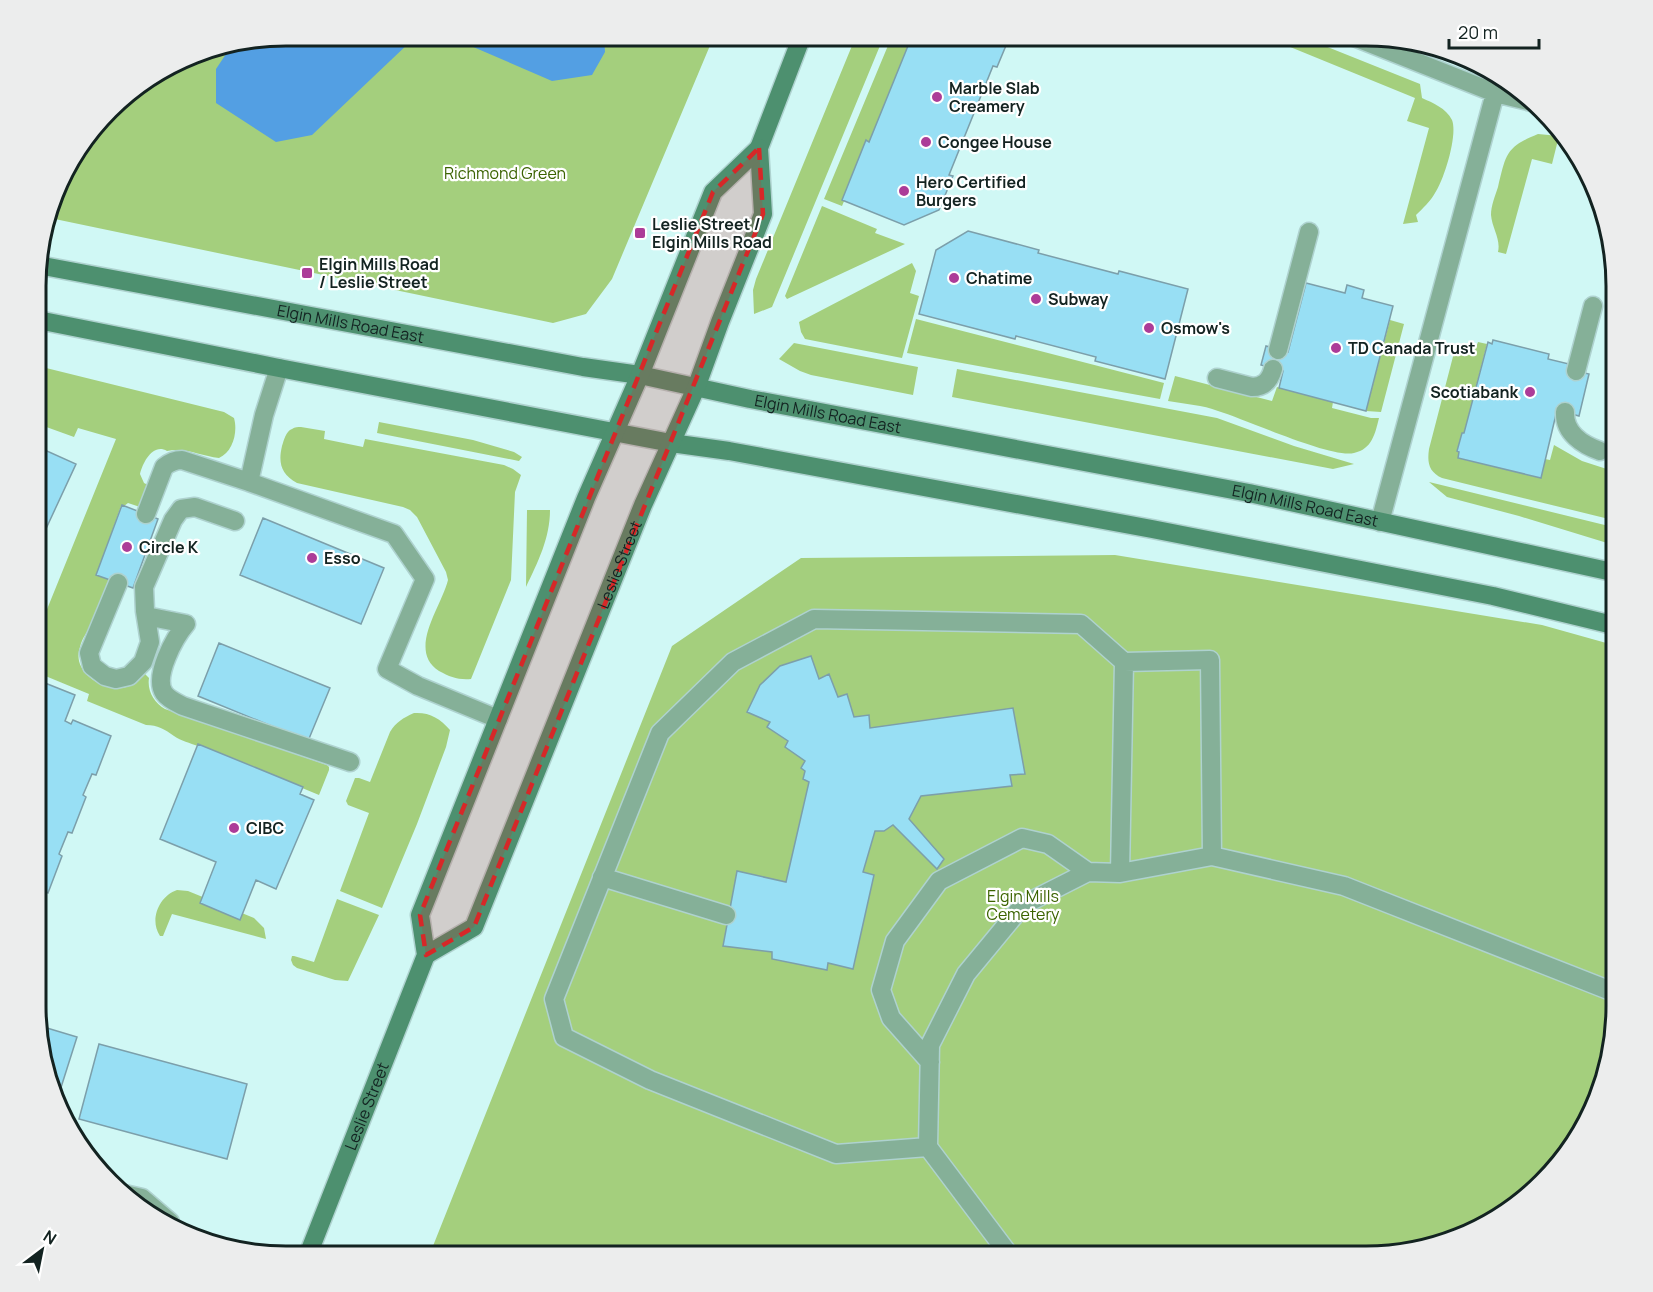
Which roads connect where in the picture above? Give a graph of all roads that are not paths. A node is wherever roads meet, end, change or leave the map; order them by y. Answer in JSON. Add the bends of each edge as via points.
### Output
{"nodes":[{"id":1,"x":798,"y":46,"type":"edge"},
{"id":2,"x":1381,"y":47,"type":"edge"},
{"id":3,"x":1495,"y":93,"type":"junction"},
{"id":4,"x":1515,"y":98,"type":"edge"},
{"id":5,"x":759,"y":148,"type":"junction"},
{"id":6,"x":1310,"y":232,"type":"dead end"},
{"id":7,"x":48,"y":267,"type":"edge"},
{"id":8,"x":1593,"y":306,"type":"dead end"},
{"id":9,"x":46,"y":322,"type":"edge"},
{"id":10,"x":1278,"y":350,"type":"dead end"},
{"id":11,"x":279,"y":368,"type":"junction"},
{"id":12,"x":1273,"y":369,"type":"dead end"},
{"id":13,"x":1576,"y":371,"type":"dead end"},
{"id":14,"x":640,"y":375,"type":"junction"},
{"id":15,"x":1217,"y":378,"type":"dead end"},
{"id":16,"x":696,"y":388,"type":"junction"},
{"id":17,"x":1565,"y":412,"type":"dead end"},
{"id":18,"x":615,"y":431,"type":"junction"},
{"id":19,"x":671,"y":443,"type":"junction"},
{"id":20,"x":1600,"y":451,"type":"dead end"},
{"id":21,"x":249,"y":482,"type":"junction"},
{"id":22,"x":146,"y":514,"type":"dead end"},
{"id":23,"x":235,"y":521,"type":"dead end"},
{"id":24,"x":1380,"y":522,"type":"junction"},
{"id":25,"x":1606,"y":571,"type":"edge"},
{"id":26,"x":118,"y":583,"type":"dead end"},
{"id":27,"x":146,"y":616,"type":"junction"},
{"id":28,"x":1606,"y":623,"type":"edge"},
{"id":29,"x":1124,"y":662,"type":"junction"},
{"id":30,"x":498,"y":719,"type":"junction"},
{"id":31,"x":350,"y":762,"type":"dead end"},
{"id":32,"x":1212,"y":856,"type":"junction"},
{"id":33,"x":1088,"y":872,"type":"junction"},
{"id":34,"x":1120,"y":873,"type":"junction"},
{"id":35,"x":602,"y":877,"type":"junction"},
{"id":36,"x":726,"y":915,"type":"dead end"},
{"id":37,"x":426,"y":955,"type":"junction"},
{"id":38,"x":1606,"y":989,"type":"edge"},
{"id":39,"x":930,"y":1062,"type":"junction"},
{"id":40,"x":928,"y":1147,"type":"junction"},
{"id":41,"x":312,"y":1246,"type":"edge"},
{"id":42,"x":1002,"y":1246,"type":"edge"}],
"edges":[{"from":1,"to":5,"type":"main road","name":"Leslie Street"},
{"from":2,"to":3,"type":"street"},
{"from":3,"to":4,"type":"street"},
{"from":3,"to":24,"type":"street"},
{"from":5,"to":14,"type":"main road","name":"Leslie Street","via":[[713,192]]},
{"from":5,"to":16,"type":"main road","name":"Leslie Street","via":[[763,214]]},
{"from":6,"to":10,"type":"street"},
{"from":7,"to":14,"type":"main road","name":"Elgin Mills Road East"},
{"from":8,"to":13,"type":"street"},
{"from":9,"to":11,"type":"main road"},
{"from":11,"to":18,"type":"main road"},
{"from":11,"to":21,"type":"street"},
{"from":12,"to":15,"type":"street","via":[[1265,383],[1257,387]]},
{"from":14,"to":16,"type":"main road","name":"Elgin Mills Road East"},
{"from":14,"to":18,"type":"main road","name":"Leslie Street"},
{"from":16,"to":19,"type":"main road","name":"Leslie Street"},
{"from":16,"to":24,"type":"main road","name":"Elgin Mills Road East","via":[[1249,493]]},
{"from":17,"to":20,"type":"street","via":[[1566,425],[1574,436]]},
{"from":18,"to":19,"type":"main road"},
{"from":18,"to":30,"type":"main road","name":"Leslie Street"},
{"from":19,"to":28,"type":"main road","via":[[1129,525],[1493,596]]},
{"from":19,"to":37,"type":"main road","name":"Leslie Street","via":[[474,927]]},
{"from":21,"to":22,"type":"street","via":[[183,460],[169,462]]},
{"from":21,"to":30,"type":"street","via":[[394,534],[425,579],[387,669]]},
{"from":23,"to":27,"type":"street","via":[[195,507],[181,509],[144,586]]},
{"from":24,"to":25,"type":"main road","name":"Elgin Mills Road East"},
{"from":26,"to":27,"type":"street","via":[[89,653],[92,666],[116,679],[129,676],[143,662],[150,642]]},
{"from":27,"to":31,"type":"street","via":[[186,624],[177,635],[160,676],[163,692],[172,700]]},
{"from":29,"to":32,"type":"street","via":[[1210,660]]},
{"from":29,"to":34,"type":"street"},
{"from":29,"to":35,"type":"street","via":[[1081,624],[814,619],[733,662],[660,734]]},
{"from":30,"to":37,"type":"main road","name":"Leslie Street","via":[[420,915]]},
{"from":32,"to":34,"type":"street"},
{"from":32,"to":38,"type":"street","via":[[1344,886]]},
{"from":33,"to":34,"type":"street"},
{"from":33,"to":39,"type":"street","via":[[1023,905],[966,974],[930,1045]]},
{"from":33,"to":39,"type":"street","via":[[1048,844],[1022,838],[939,881],[895,941],[881,990],[891,1018]]},
{"from":35,"to":36,"type":"street"},
{"from":35,"to":40,"type":"street","via":[[554,999],[564,1037],[650,1080],[836,1154]]},
{"from":37,"to":41,"type":"main road","name":"Leslie Street"},
{"from":39,"to":40,"type":"street"},
{"from":40,"to":42,"type":"street"}]}
